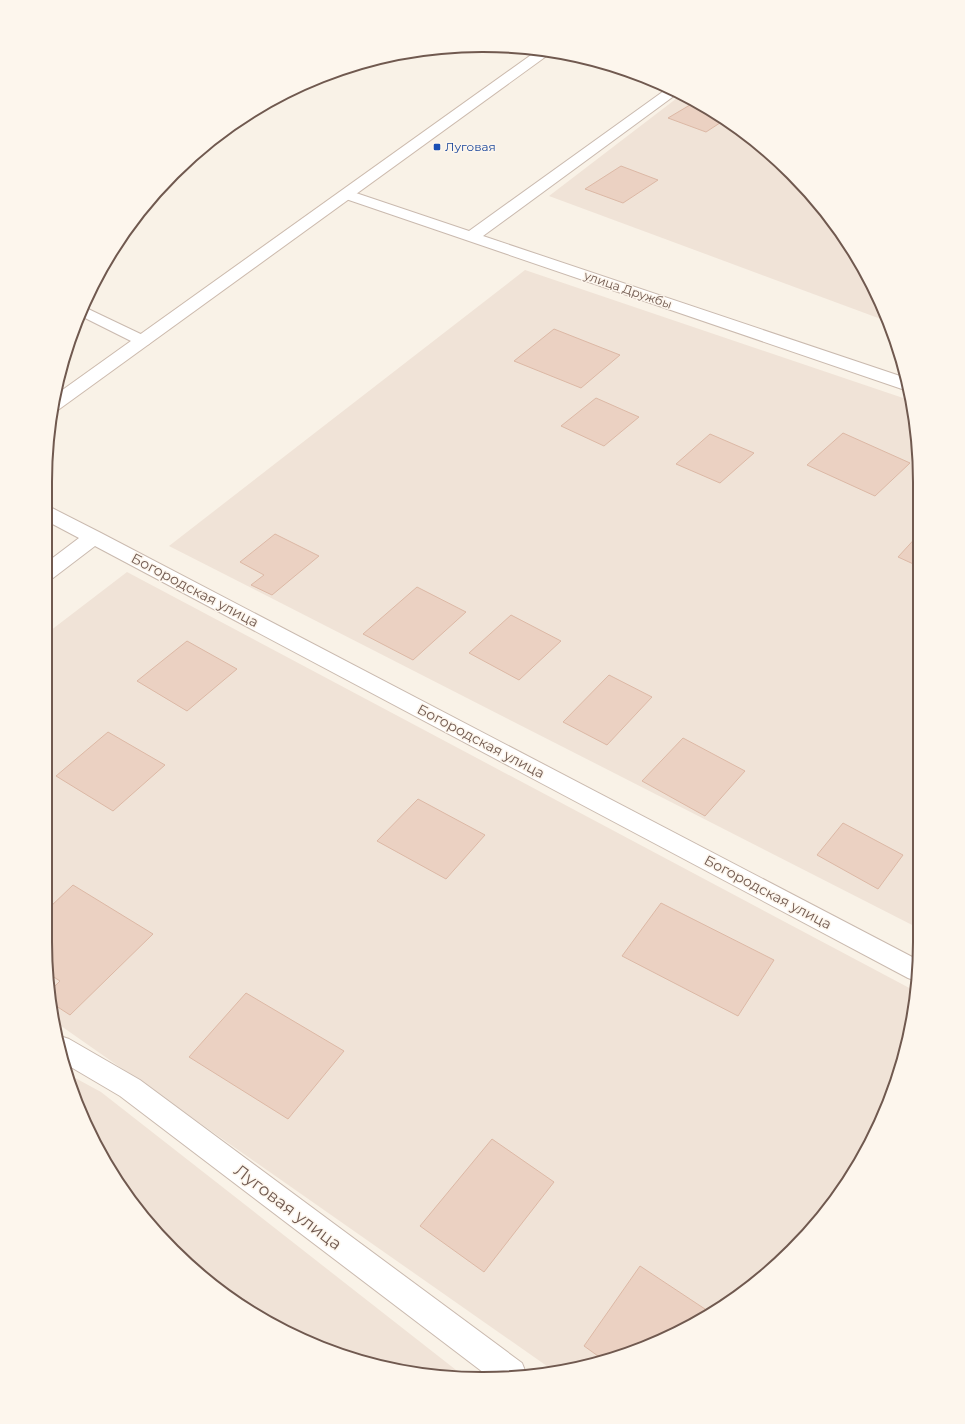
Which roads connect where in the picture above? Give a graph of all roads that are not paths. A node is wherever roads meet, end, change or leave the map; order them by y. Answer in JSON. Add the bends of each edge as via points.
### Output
{"nodes":[{"id":1,"x":539,"y":56,"type":"edge"},
{"id":2,"x":669,"y":94,"type":"edge"},
{"id":3,"x":348,"y":195,"type":"junction"},
{"id":4,"x":471,"y":237,"type":"junction"},
{"id":5,"x":87,"y":313,"type":"edge"},
{"id":6,"x":143,"y":341,"type":"junction"},
{"id":7,"x":901,"y":383,"type":"edge"},
{"id":8,"x":60,"y":400,"type":"edge"},
{"id":9,"x":52,"y":516,"type":"edge"},
{"id":10,"x":94,"y":537,"type":"junction"},
{"id":11,"x":52,"y":568,"type":"edge"},
{"id":12,"x":912,"y":968,"type":"edge"},
{"id":13,"x":66,"y":1051,"type":"edge"},
{"id":14,"x":507,"y":1371,"type":"edge"}],
"edges":[{"from":1,"to":3,"type":"street"},
{"from":2,"to":4,"type":"street"},
{"from":3,"to":4,"type":"street","name":"улица Дружбы"},
{"from":3,"to":6,"type":"street"},
{"from":4,"to":7,"type":"street","name":"улица Дружбы"},
{"from":5,"to":6,"type":"lane"},
{"from":6,"to":8,"type":"street"},
{"from":9,"to":10,"type":"street","name":"Богородская улица"},
{"from":10,"to":11,"type":"street"},
{"from":10,"to":12,"type":"street","name":"Богородская улица"},
{"from":13,"to":14,"type":"street","name":"Луговая улица","via":[[130,1088]]}]}
